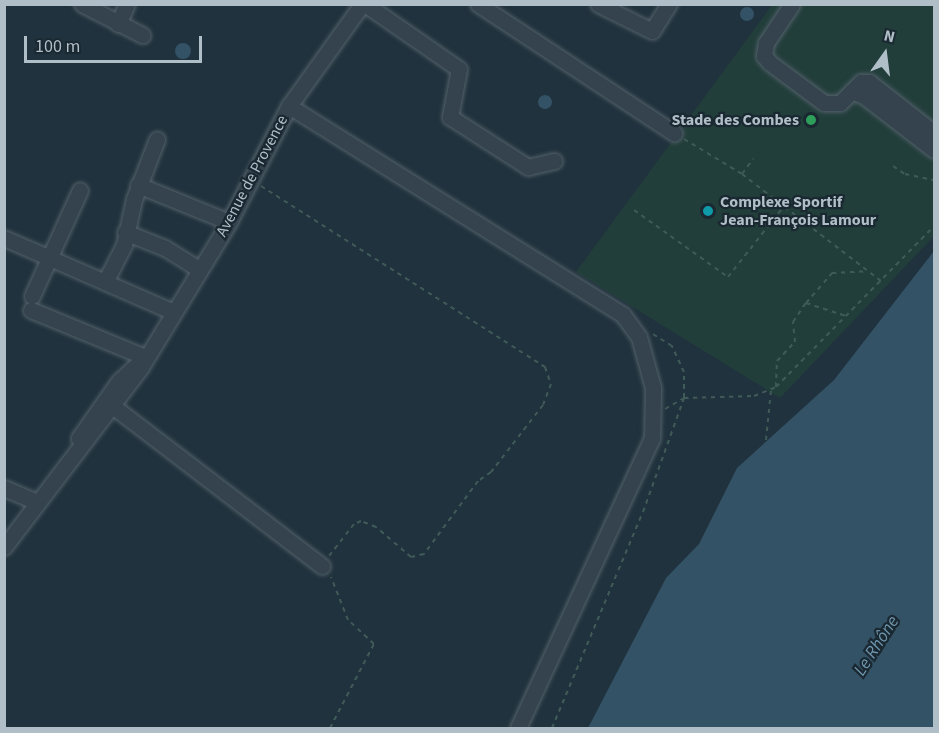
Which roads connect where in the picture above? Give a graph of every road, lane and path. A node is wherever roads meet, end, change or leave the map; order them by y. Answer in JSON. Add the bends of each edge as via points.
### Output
{"nodes":[{"id":1,"x":82,"y":4,"type":"edge"},
{"id":2,"x":127,"y":4,"type":"edge"},
{"id":3,"x":364,"y":4,"type":"edge"},
{"id":4,"x":478,"y":4,"type":"edge"},
{"id":5,"x":598,"y":4,"type":"edge"},
{"id":6,"x":669,"y":4,"type":"edge"},
{"id":7,"x":792,"y":4,"type":"edge"},
{"id":8,"x":118,"y":24,"type":"junction"},
{"id":9,"x":142,"y":35,"type":"dead end"},
{"id":10,"x":852,"y":91,"type":"junction"},
{"id":11,"x":290,"y":106,"type":"junction"},
{"id":12,"x":934,"y":133,"type":"edge"},
{"id":13,"x":674,"y":134,"type":"joint"},
{"id":14,"x":158,"y":139,"type":"dead end"},
{"id":15,"x":934,"y":150,"type":"edge"},
{"id":16,"x":753,"y":159,"type":"dead end"},
{"id":17,"x":554,"y":161,"type":"dead end"},
{"id":18,"x":893,"y":166,"type":"dead end"},
{"id":19,"x":742,"y":174,"type":"junction"},
{"id":20,"x":251,"y":180,"type":"junction"},
{"id":21,"x":934,"y":180,"type":"edge"},
{"id":22,"x":138,"y":185,"type":"junction"},
{"id":23,"x":80,"y":190,"type":"dead end"},
{"id":24,"x":784,"y":206,"type":"junction"},
{"id":25,"x":634,"y":210,"type":"dead end"},
{"id":26,"x":229,"y":222,"type":"junction"},
{"id":27,"x":934,"y":226,"type":"edge"},
{"id":28,"x":125,"y":232,"type":"junction"},
{"id":29,"x":4,"y":238,"type":"edge"},
{"id":30,"x":50,"y":257,"type":"junction"},
{"id":31,"x":199,"y":269,"type":"junction"},
{"id":32,"x":868,"y":271,"type":"junction"},
{"id":33,"x":881,"y":281,"type":"junction"},
{"id":34,"x":105,"y":282,"type":"junction"},
{"id":35,"x":806,"y":303,"type":"junction"},
{"id":36,"x":173,"y":312,"type":"junction"},
{"id":37,"x":846,"y":316,"type":"junction"},
{"id":38,"x":642,"y":328,"type":"dead end"},
{"id":39,"x":147,"y":355,"type":"junction"},
{"id":40,"x":776,"y":387,"type":"junction"},
{"id":41,"x":771,"y":390,"type":"junction"},
{"id":42,"x":684,"y":398,"type":"junction"},
{"id":43,"x":114,"y":407,"type":"junction"},
{"id":44,"x":656,"y":414,"type":"junction"},
{"id":45,"x":766,"y":440,"type":"dead end"},
{"id":46,"x":57,"y":477,"type":"junction"},
{"id":47,"x":4,"y":488,"type":"edge"},
{"id":48,"x":37,"y":502,"type":"junction"},
{"id":49,"x":4,"y":547,"type":"edge"},
{"id":50,"x":322,"y":566,"type":"junction"},
{"id":51,"x":330,"y":729,"type":"edge"},
{"id":52,"x":518,"y":729,"type":"edge"},
{"id":53,"x":552,"y":729,"type":"edge"}],
"edges":[{"from":1,"to":8,"type":"street"},
{"from":2,"to":8,"type":"street"},
{"from":3,"to":11,"type":"street","name":"Avenue de Provence"},
{"from":3,"to":17,"type":"street","via":[[459,69],[450,117],[528,167]]},
{"from":4,"to":13,"type":"street"},
{"from":5,"to":6,"type":"street","via":[[652,31]]},
{"from":7,"to":10,"type":"street","via":[[766,43],[764,56],[824,102],[840,103]]},
{"from":8,"to":9,"type":"street"},
{"from":10,"to":12,"type":"street","via":[[861,82],[869,82]]},
{"from":10,"to":15,"type":"street"},
{"from":11,"to":20,"type":"street","name":"Avenue de Provence"},
{"from":11,"to":44,"type":"street","via":[[623,315],[639,337],[647,360]]},
{"from":13,"to":19,"type":"path"},
{"from":14,"to":22,"type":"street"},
{"from":16,"to":19,"type":"path"},
{"from":18,"to":21,"type":"path","via":[[905,174]]},
{"from":19,"to":24,"type":"path"},
{"from":20,"to":26,"type":"street","name":"Avenue de Provence"},
{"from":20,"to":50,"type":"path","via":[[545,367],[550,384],[543,405],[491,472],[471,489],[424,554],[411,557],[376,527],[361,521],[354,524]]},
{"from":22,"to":26,"type":"street"},
{"from":22,"to":28,"type":"street"},
{"from":23,"to":30,"type":"street"},
{"from":24,"to":25,"type":"path","via":[[728,277]]},
{"from":24,"to":32,"type":"path"},
{"from":26,"to":31,"type":"street","name":"Avenue de Provence"},
{"from":27,"to":33,"type":"path"},
{"from":28,"to":31,"type":"street","via":[[165,248]]},
{"from":28,"to":34,"type":"street","via":[[120,255]]},
{"from":29,"to":30,"type":"street"},
{"from":30,"to":34,"type":"street"},
{"from":30,"to":39,"type":"street","via":[[31,303]]},
{"from":31,"to":36,"type":"street","name":"Avenue de Provence"},
{"from":32,"to":33,"type":"path"},
{"from":32,"to":35,"type":"path","via":[[832,273]]},
{"from":33,"to":37,"type":"path"},
{"from":34,"to":36,"type":"street"},
{"from":35,"to":37,"type":"path"},
{"from":35,"to":40,"type":"path","via":[[793,322],[795,342],[777,361]]},
{"from":36,"to":39,"type":"street","name":"Avenue de Provence"},
{"from":37,"to":40,"type":"path"},
{"from":38,"to":42,"type":"path","via":[[672,346],[684,372]]},
{"from":39,"to":43,"type":"street","name":"Avenue de Provence"},
{"from":39,"to":46,"type":"street","via":[[132,366],[95,412]]},
{"from":40,"to":41,"type":"path"},
{"from":41,"to":42,"type":"path","via":[[754,396]]},
{"from":41,"to":45,"type":"path"},
{"from":42,"to":44,"type":"path"},
{"from":42,"to":53,"type":"path","via":[[643,512]]},
{"from":43,"to":46,"type":"street","name":"Avenue de Provence"},
{"from":43,"to":50,"type":"street"},
{"from":44,"to":52,"type":"street","via":[[640,468]]},
{"from":46,"to":48,"type":"street"},
{"from":47,"to":48,"type":"street"},
{"from":48,"to":49,"type":"street"},
{"from":50,"to":51,"type":"path","via":[[330,574],[348,620],[374,644]]}]}
